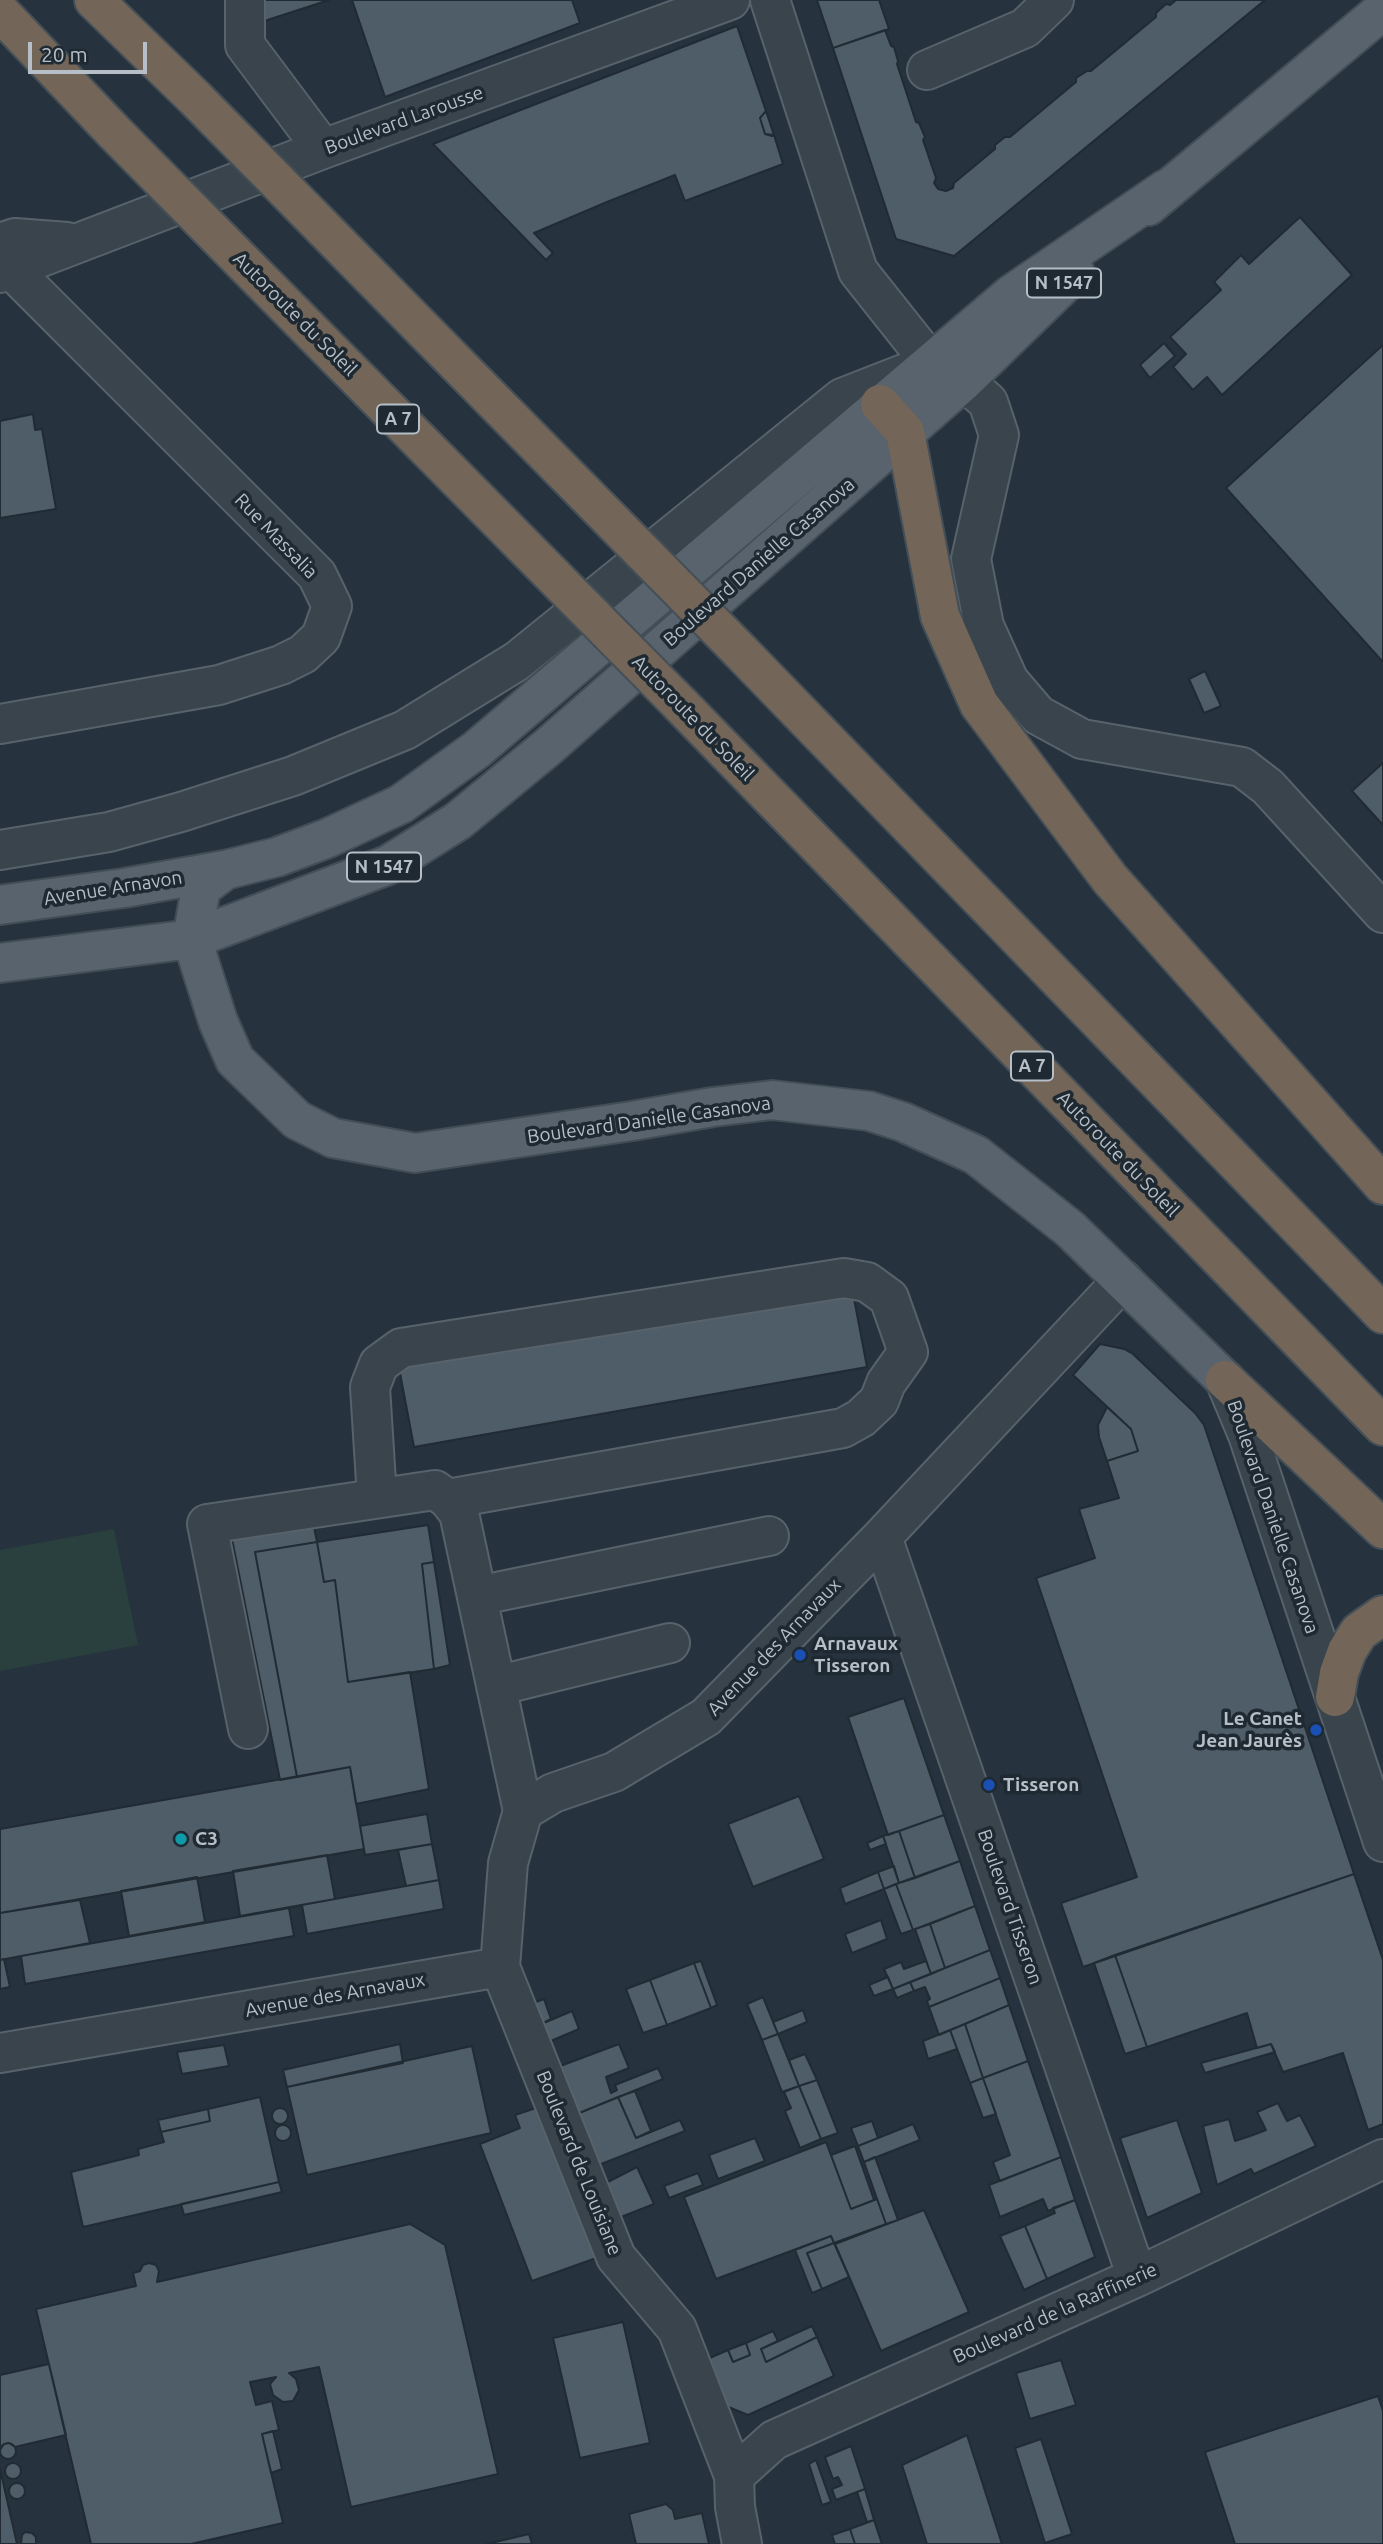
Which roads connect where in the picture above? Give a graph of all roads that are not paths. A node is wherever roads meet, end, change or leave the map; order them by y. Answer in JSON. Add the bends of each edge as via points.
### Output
{"nodes":[{"id":1,"x":94,"y":0,"type":"edge"},
{"id":2,"x":245,"y":0,"type":"edge"},
{"id":3,"x":730,"y":0,"type":"edge"},
{"id":4,"x":770,"y":0,"type":"edge"},
{"id":5,"x":1054,"y":0,"type":"edge"},
{"id":6,"x":1383,"y":10,"type":"edge"},
{"id":7,"x":0,"y":12,"type":"edge"},
{"id":8,"x":926,"y":70,"type":"dead end"},
{"id":9,"x":323,"y":149,"type":"junction"},
{"id":10,"x":4,"y":262,"type":"edge"},
{"id":11,"x":948,"y":372,"type":"junction"},
{"id":12,"x":880,"y":404,"type":"junction"},
{"id":13,"x":905,"y":432,"type":"junction"},
{"id":14,"x":0,"y":724,"type":"edge"},
{"id":15,"x":0,"y":850,"type":"edge"},
{"id":16,"x":225,"y":870,"type":"junction"},
{"id":17,"x":0,"y":905,"type":"edge"},
{"id":18,"x":1383,"y":913,"type":"edge"},
{"id":19,"x":192,"y":939,"type":"junction"},
{"id":20,"x":0,"y":962,"type":"edge"},
{"id":21,"x":1383,"y":1185,"type":"edge"},
{"id":22,"x":1123,"y":1280,"type":"junction"},
{"id":23,"x":1383,"y":1314,"type":"edge"},
{"id":24,"x":1225,"y":1380,"type":"junction"},
{"id":25,"x":1383,"y":1426,"type":"edge"},
{"id":26,"x":377,"y":1498,"type":"junction"},
{"id":27,"x":448,"y":1499,"type":"junction"},
{"id":28,"x":1383,"y":1529,"type":"edge"},
{"id":29,"x":769,"y":1536,"type":"dead end"},
{"id":30,"x":882,"y":1537,"type":"junction"},
{"id":31,"x":477,"y":1596,"type":"junction"},
{"id":32,"x":1383,"y":1615,"type":"edge"},
{"id":33,"x":670,"y":1643,"type":"dead end"},
{"id":34,"x":496,"y":1686,"type":"junction"},
{"id":35,"x":1335,"y":1697,"type":"junction"},
{"id":36,"x":248,"y":1729,"type":"dead end"},
{"id":37,"x":523,"y":1811,"type":"junction"},
{"id":38,"x":1383,"y":1842,"type":"edge"},
{"id":39,"x":500,"y":1967,"type":"junction"},
{"id":40,"x":0,"y":2053,"type":"edge"},
{"id":41,"x":1383,"y":2159,"type":"edge"},
{"id":42,"x":1137,"y":2277,"type":"junction"},
{"id":43,"x":734,"y":2476,"type":"junction"},
{"id":44,"x":742,"y":2544,"type":"edge"}],
"edges":[{"from":1,"to":23,"type":"highway","bridge":true,"via":[[741,652]]},
{"from":2,"to":9,"type":"street","via":[[245,45]]},
{"from":3,"to":9,"type":"street","name":"Boulevard Larousse"},
{"from":4,"to":11,"type":"street","via":[[858,271]]},
{"from":5,"to":8,"type":"street","via":[[1025,28]]},
{"from":6,"to":11,"type":"main road","number":"N 1547","via":[[1166,189],[1062,285]]},
{"from":7,"to":25,"type":"highway","name":"Autoroute du Soleil","number":"A 7","bridge":true},
{"from":9,"to":10,"type":"street","name":"Boulevard Larousse","via":[[79,243],[15,238]]},
{"from":10,"to":14,"type":"street","name":"Rue Massalia","via":[[317,575],[331,606],[321,637],[303,654],[281,665],[219,685]]},
{"from":11,"to":12,"type":"main road","name":"Boulevard Danielle Casanova"},
{"from":11,"to":13,"type":"main road","name":"Boulevard Danielle Casanova"},
{"from":11,"to":15,"type":"street","via":[[842,398],[517,661],[405,730],[293,776],[181,812],[109,832]]},
{"from":11,"to":18,"type":"street","via":[[988,402],[999,435],[971,559],[984,626],[1009,681],[1038,715],[1082,739],[1242,767],[1268,787]]},
{"from":12,"to":13,"type":"highway"},
{"from":12,"to":16,"type":"main road","name":"Boulevard Danielle Casanova","via":[[475,750],[401,804],[328,838]]},
{"from":13,"to":19,"type":"main road","name":"Boulevard Danielle Casanova","number":"N 1547","via":[[458,821],[388,865]]},
{"from":13,"to":21,"type":"highway","via":[[940,616],[979,704],[1110,878]]},
{"from":16,"to":17,"type":"main road","name":"Avenue Arnavon"},
{"from":16,"to":19,"type":"main road","name":"Boulevard Danielle Casanova","via":[[201,888]]},
{"from":19,"to":20,"type":"main road","number":"N 1547"},
{"from":19,"to":22,"type":"main road","name":"Boulevard Danielle Casanova","via":[[235,1060],[297,1120],[332,1138],[415,1153],[772,1100],[869,1111],[975,1155],[1070,1230]]},
{"from":22,"to":24,"type":"main road","name":"Boulevard Danielle Casanova"},
{"from":22,"to":30,"type":"street","name":"Avenue des Arnavaux"},
{"from":24,"to":28,"type":"highway"},
{"from":24,"to":35,"type":"street","name":"Boulevard Danielle Casanova","via":[[1248,1435]]},
{"from":26,"to":27,"type":"street","via":[[435,1490]]},
{"from":26,"to":27,"type":"street","via":[[370,1387],[379,1364],[401,1348],[844,1278],[867,1282],[889,1297],[908,1352],[879,1401],[843,1428]]},
{"from":26,"to":36,"type":"street","via":[[207,1524]]},
{"from":27,"to":31,"type":"street","via":[[459,1513]]},
{"from":29,"to":31,"type":"street"},
{"from":30,"to":37,"type":"street","name":"Avenue des Arnavaux","via":[[706,1717],[614,1772],[553,1793]]},
{"from":30,"to":42,"type":"street","name":"Boulevard Tisseron"},
{"from":31,"to":34,"type":"street"},
{"from":32,"to":35,"type":"highway","via":[[1359,1632],[1347,1651]]},
{"from":33,"to":34,"type":"street"},
{"from":34,"to":37,"type":"street"},
{"from":35,"to":38,"type":"street","name":"Boulevard Danielle Casanova"},
{"from":37,"to":39,"type":"street","via":[[508,1863]]},
{"from":39,"to":40,"type":"street","name":"Avenue des Arnavaux"},
{"from":39,"to":43,"type":"street","name":"Boulevard de Louisiane","via":[[616,2258],[677,2329]]},
{"from":41,"to":42,"type":"street","name":"Boulevard de la Raffinerie"},
{"from":42,"to":43,"type":"street","name":"Boulevard de la Raffinerie","via":[[774,2440]]},
{"from":43,"to":44,"type":"street","name":"Boulevard de Louisiane"}]}
